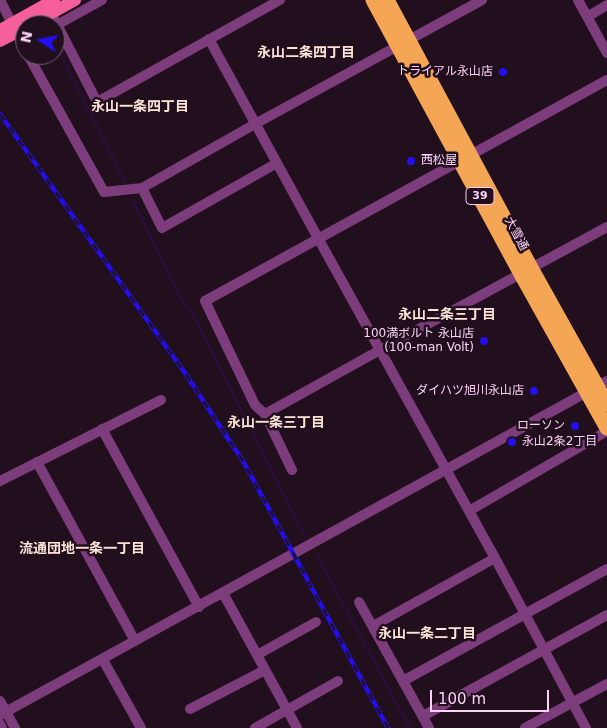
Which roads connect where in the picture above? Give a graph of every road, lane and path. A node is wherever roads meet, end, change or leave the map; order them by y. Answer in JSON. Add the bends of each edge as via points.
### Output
{"nodes":[{"id":1,"x":0,"y":0,"type":"edge"},
{"id":2,"x":44,"y":0,"type":"edge"},
{"id":3,"x":54,"y":0,"type":"edge"},
{"id":4,"x":75,"y":0,"type":"edge"},
{"id":5,"x":102,"y":0,"type":"edge"},
{"id":6,"x":280,"y":0,"type":"edge"},
{"id":7,"x":373,"y":0,"type":"edge"},
{"id":8,"x":387,"y":0,"type":"edge"},
{"id":9,"x":482,"y":0,"type":"edge"},
{"id":10,"x":578,"y":0,"type":"edge"},
{"id":11,"x":607,"y":6,"type":"edge"},
{"id":12,"x":3,"y":14,"type":"edge"},
{"id":13,"x":48,"y":15,"type":"edge"},
{"id":14,"x":52,"y":15,"type":"edge"},
{"id":15,"x":587,"y":17,"type":"junction"},
{"id":16,"x":65,"y":21,"type":"edge"},
{"id":17,"x":0,"y":30,"type":"edge"},
{"id":18,"x":15,"y":33,"type":"edge"},
{"id":19,"x":15,"y":33,"type":"edge"},
{"id":20,"x":209,"y":39,"type":"junction"},
{"id":21,"x":0,"y":41,"type":"edge"},
{"id":22,"x":65,"y":41,"type":"edge"},
{"id":23,"x":403,"y":44,"type":"junction"},
{"id":24,"x":607,"y":53,"type":"edge"},
{"id":25,"x":34,"y":65,"type":"edge"},
{"id":26,"x":607,"y":80,"type":"edge"},
{"id":27,"x":255,"y":124,"type":"junction"},
{"id":28,"x":465,"y":158,"type":"junction"},
{"id":29,"x":277,"y":163,"type":"junction"},
{"id":30,"x":142,"y":188,"type":"junction"},
{"id":31,"x":607,"y":227,"type":"edge"},
{"id":32,"x":318,"y":238,"type":"junction"},
{"id":33,"x":526,"y":271,"type":"junction"},
{"id":34,"x":380,"y":350,"type":"junction"},
{"id":35,"x":597,"y":387,"type":"edge"},
{"id":36,"x":161,"y":400,"type":"dead end"},
{"id":37,"x":607,"y":404,"type":"edge"},
{"id":38,"x":265,"y":414,"type":"junction"},
{"id":39,"x":607,"y":428,"type":"edge"},
{"id":40,"x":102,"y":429,"type":"junction"},
{"id":41,"x":607,"y":432,"type":"edge"},
{"id":42,"x":37,"y":462,"type":"junction"},
{"id":43,"x":292,"y":470,"type":"dead end"},
{"id":44,"x":447,"y":471,"type":"junction"},
{"id":45,"x":0,"y":481,"type":"edge"},
{"id":46,"x":469,"y":511,"type":"junction"},
{"id":47,"x":495,"y":558,"type":"junction"},
{"id":48,"x":607,"y":569,"type":"edge"},
{"id":49,"x":222,"y":593,"type":"junction"},
{"id":50,"x":358,"y":602,"type":"dead end"},
{"id":51,"x":199,"y":607,"type":"junction"},
{"id":52,"x":526,"y":615,"type":"junction"},
{"id":53,"x":607,"y":615,"type":"edge"},
{"id":54,"x":316,"y":622,"type":"dead end"},
{"id":55,"x":373,"y":626,"type":"junction"},
{"id":56,"x":135,"y":642,"type":"junction"},
{"id":57,"x":543,"y":650,"type":"junction"},
{"id":58,"x":257,"y":655,"type":"junction"},
{"id":59,"x":103,"y":660,"type":"junction"},
{"id":60,"x":265,"y":670,"type":"junction"},
{"id":61,"x":338,"y":681,"type":"dead end"},
{"id":62,"x":403,"y":681,"type":"junction"},
{"id":63,"x":607,"y":684,"type":"edge"},
{"id":64,"x":0,"y":701,"type":"edge"},
{"id":65,"x":571,"y":702,"type":"junction"},
{"id":66,"x":190,"y":709,"type":"dead end"},
{"id":67,"x":287,"y":710,"type":"junction"},
{"id":68,"x":3,"y":714,"type":"edge"},
{"id":69,"x":423,"y":716,"type":"junction"},
{"id":70,"x":0,"y":724,"type":"edge"},
{"id":71,"x":2,"y":728,"type":"edge"},
{"id":72,"x":15,"y":728,"type":"edge"},
{"id":73,"x":141,"y":728,"type":"edge"},
{"id":74,"x":255,"y":728,"type":"edge"},
{"id":75,"x":297,"y":728,"type":"edge"},
{"id":76,"x":429,"y":728,"type":"edge"},
{"id":77,"x":525,"y":728,"type":"edge"},
{"id":78,"x":586,"y":728,"type":"edge"}],
"edges":[{"from":1,"to":12,"type":"street"},
{"from":2,"to":14,"type":"street"},
{"from":3,"to":17,"type":"main road","bridge":true},
{"from":4,"to":13,"type":"main road","bridge":true},
{"from":5,"to":16,"type":"street"},
{"from":6,"to":20,"type":"street"},
{"from":7,"to":23,"type":"highway","name":"大雪通","number":"39"},
{"from":8,"to":23,"type":"highway","name":"大雪通","number":"39"},
{"from":9,"to":23,"type":"street"},
{"from":10,"to":15,"type":"street"},
{"from":11,"to":15,"type":"street"},
{"from":12,"to":18,"type":"street"},
{"from":15,"to":24,"type":"street"},
{"from":19,"to":21,"type":"main road","bridge":true},
{"from":20,"to":22,"type":"street","via":[[96,102]]},
{"from":20,"to":27,"type":"street"},
{"from":23,"to":27,"type":"street"},
{"from":23,"to":28,"type":"highway","name":"大雪通","number":"39"},
{"from":25,"to":30,"type":"street","via":[[104,192]]},
{"from":26,"to":28,"type":"street"},
{"from":27,"to":29,"type":"street"},
{"from":27,"to":30,"type":"street"},
{"from":28,"to":32,"type":"street"},
{"from":28,"to":33,"type":"highway","name":"大雪通","number":"39"},
{"from":29,"to":30,"type":"street","via":[[162,228]]},
{"from":29,"to":32,"type":"street"},
{"from":31,"to":33,"type":"street"},
{"from":32,"to":34,"type":"street"},
{"from":32,"to":38,"type":"street","via":[[205,301],[255,405]]},
{"from":33,"to":34,"type":"street"},
{"from":33,"to":35,"type":"highway","name":"大雪通","number":"39"},
{"from":34,"to":38,"type":"street"},
{"from":34,"to":44,"type":"street"},
{"from":35,"to":37,"type":"highway","name":"大雪通","number":"39"},
{"from":35,"to":39,"type":"highway","name":"大雪通","number":"39"},
{"from":35,"to":44,"type":"street"},
{"from":36,"to":40,"type":"street"},
{"from":38,"to":43,"type":"street"},
{"from":40,"to":42,"type":"street"},
{"from":40,"to":51,"type":"street"},
{"from":41,"to":46,"type":"street"},
{"from":42,"to":45,"type":"street"},
{"from":42,"to":56,"type":"street"},
{"from":44,"to":46,"type":"street"},
{"from":44,"to":49,"type":"street"},
{"from":46,"to":47,"type":"street"},
{"from":47,"to":52,"type":"street"},
{"from":47,"to":55,"type":"street"},
{"from":48,"to":52,"type":"street"},
{"from":49,"to":51,"type":"street"},
{"from":49,"to":58,"type":"street"},
{"from":50,"to":55,"type":"street"},
{"from":51,"to":56,"type":"street"},
{"from":52,"to":57,"type":"street"},
{"from":52,"to":62,"type":"street"},
{"from":53,"to":57,"type":"street"},
{"from":54,"to":58,"type":"street"},
{"from":55,"to":62,"type":"street"},
{"from":56,"to":59,"type":"street"},
{"from":57,"to":65,"type":"street"},
{"from":57,"to":69,"type":"street"},
{"from":58,"to":60,"type":"street"},
{"from":59,"to":68,"type":"street"},
{"from":59,"to":73,"type":"street"},
{"from":60,"to":66,"type":"street"},
{"from":60,"to":67,"type":"street"},
{"from":61,"to":67,"type":"street"},
{"from":62,"to":69,"type":"street"},
{"from":63,"to":65,"type":"street"},
{"from":64,"to":68,"type":"street"},
{"from":65,"to":77,"type":"street"},
{"from":65,"to":78,"type":"street"},
{"from":67,"to":74,"type":"street"},
{"from":67,"to":75,"type":"street"},
{"from":68,"to":72,"type":"street"},
{"from":69,"to":76,"type":"street"},
{"from":70,"to":71,"type":"street"}]}
